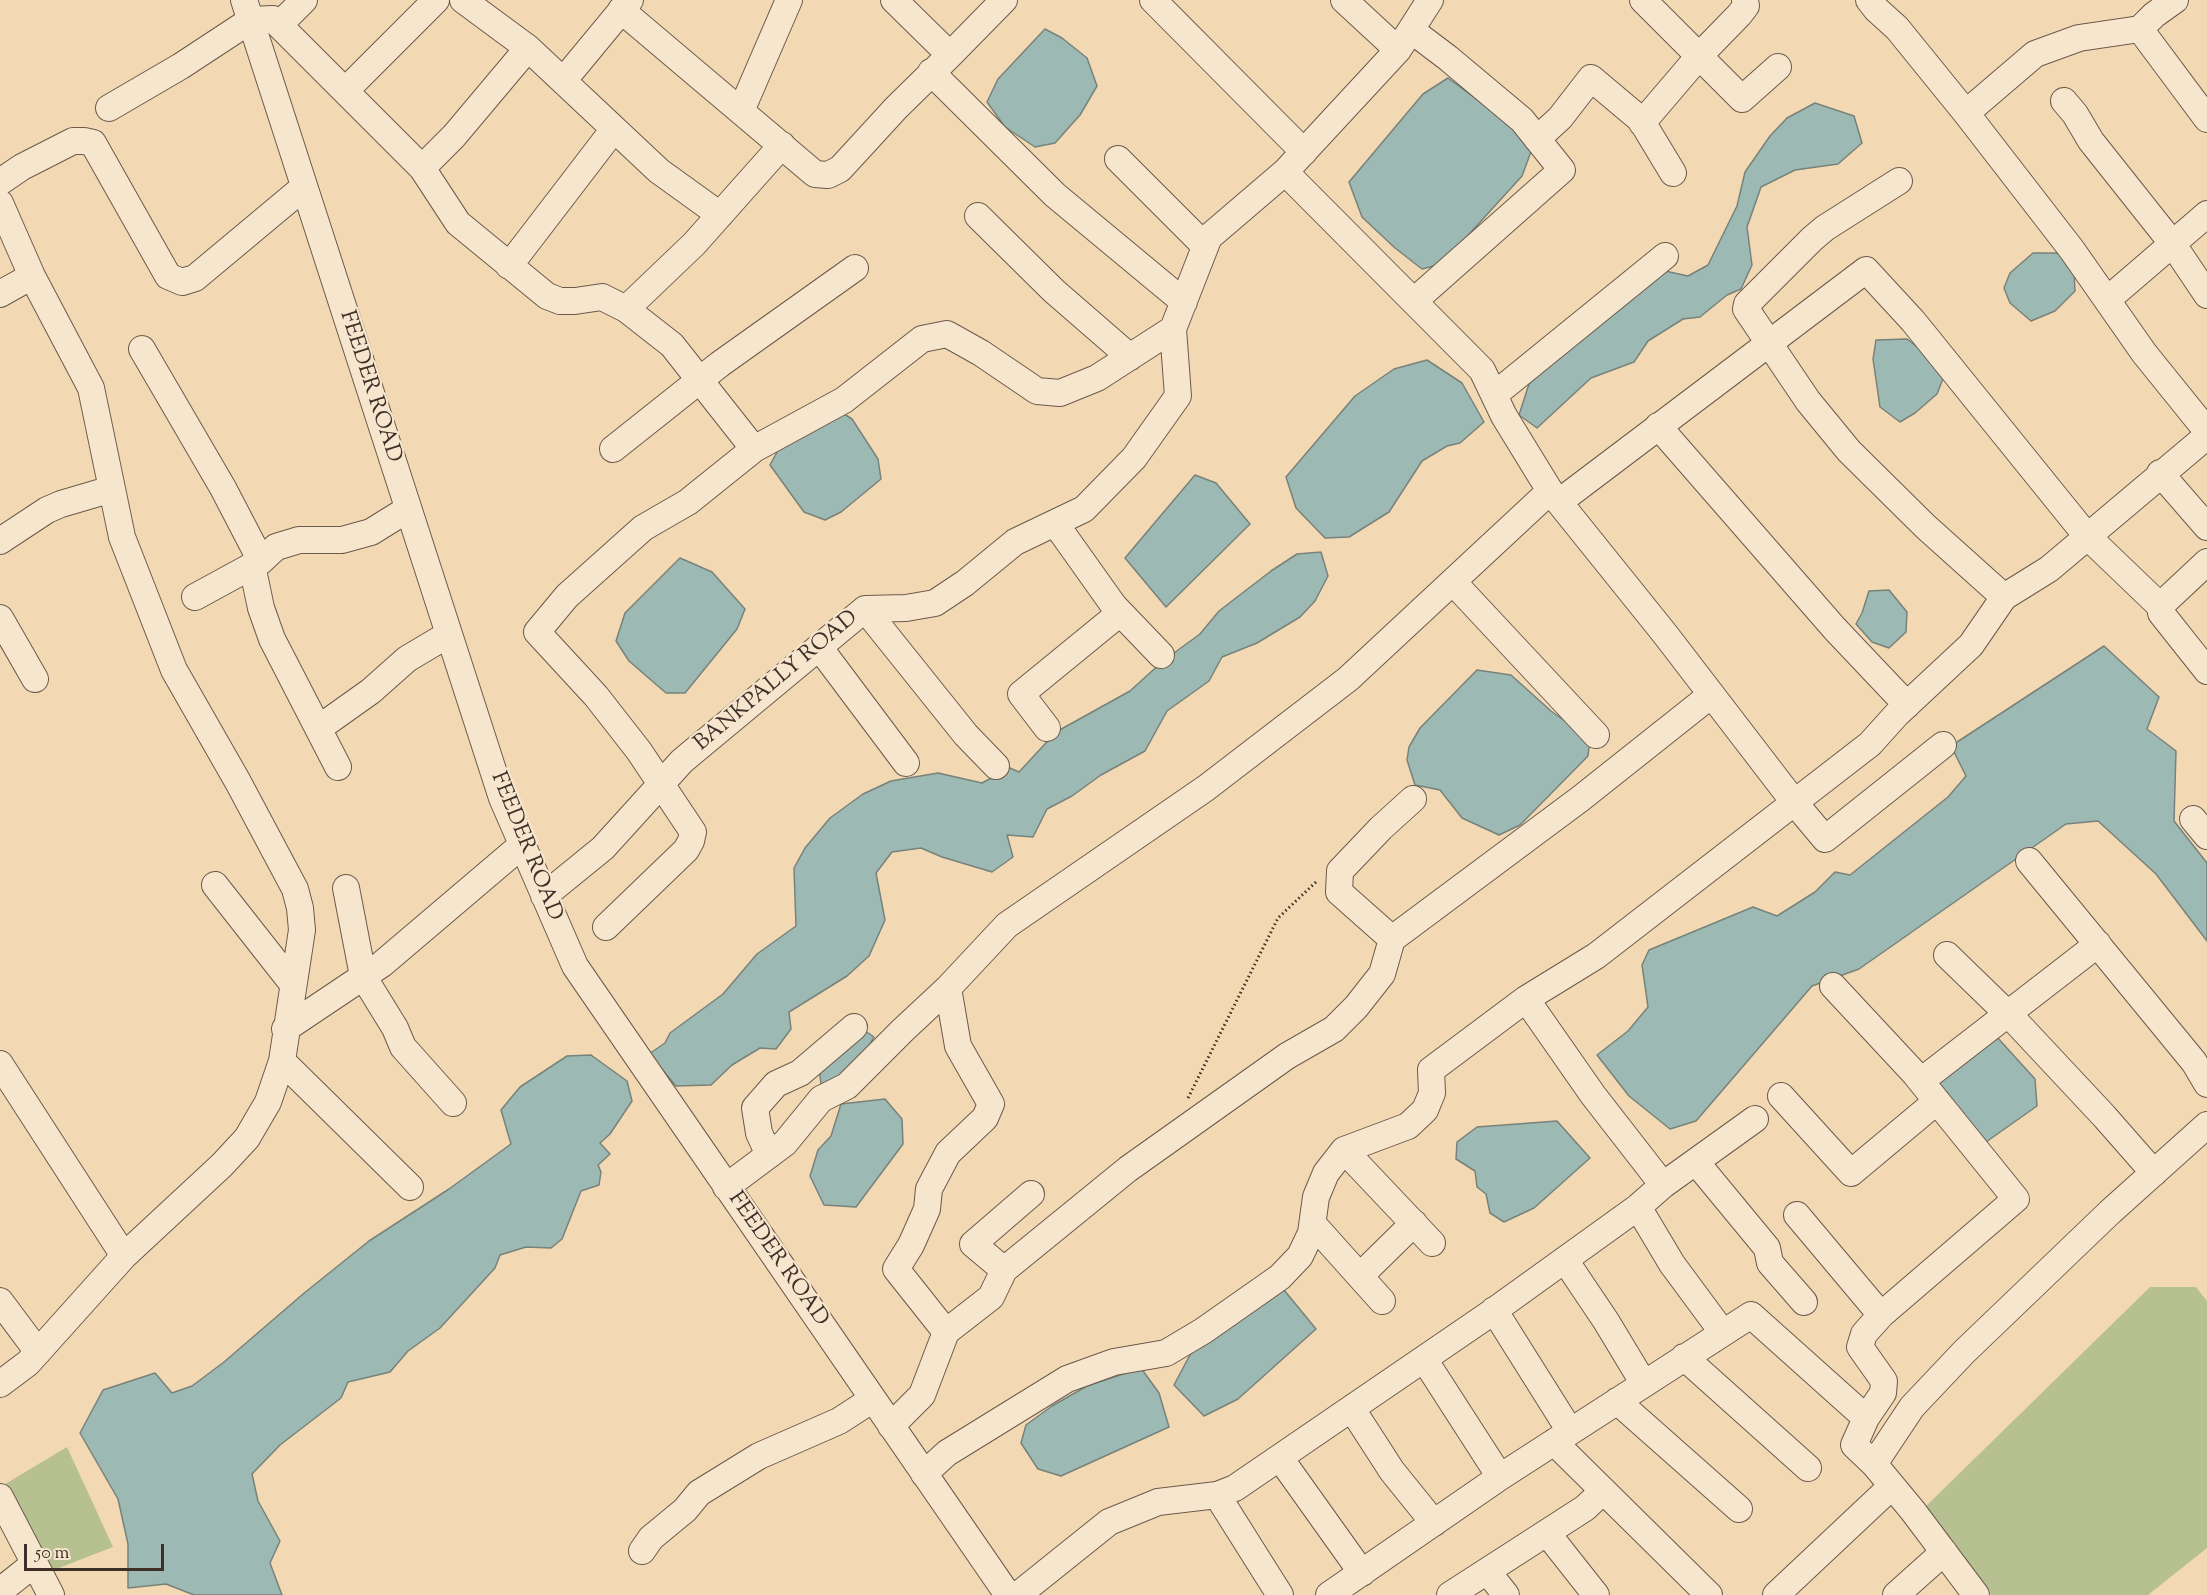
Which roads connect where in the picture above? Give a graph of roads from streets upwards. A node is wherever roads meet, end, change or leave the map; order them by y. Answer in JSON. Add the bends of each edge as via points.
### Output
{"nodes":[{"id":1,"x":304,"y":0,"type":"edge"},
{"id":2,"x":436,"y":0,"type":"edge"},
{"id":3,"x":463,"y":0,"type":"edge"},
{"id":4,"x":789,"y":0,"type":"edge"},
{"id":5,"x":894,"y":0,"type":"edge"},
{"id":6,"x":1004,"y":0,"type":"edge"},
{"id":7,"x":1344,"y":0,"type":"edge"},
{"id":8,"x":1430,"y":0,"type":"edge"},
{"id":9,"x":1643,"y":0,"type":"edge"},
{"id":10,"x":1745,"y":0,"type":"edge"},
{"id":11,"x":1869,"y":0,"type":"edge"},
{"id":12,"x":2175,"y":0,"type":"edge"},
{"id":13,"x":1155,"y":1,"type":"edge"},
{"id":14,"x":626,"y":5,"type":"edge"},
{"id":15,"x":247,"y":10,"type":"edge"},
{"id":16,"x":279,"y":25,"type":"junction"},
{"id":17,"x":2140,"y":29,"type":"junction"},
{"id":18,"x":1404,"y":40,"type":"junction"},
{"id":19,"x":528,"y":48,"type":"junction"},
{"id":20,"x":950,"y":55,"type":"junction"},
{"id":21,"x":1700,"y":55,"type":"junction"},
{"id":22,"x":1778,"y":67,"type":"dead end"},
{"id":23,"x":931,"y":72,"type":"junction"},
{"id":24,"x":562,"y":81,"type":"junction"},
{"id":25,"x":345,"y":91,"type":"junction"},
{"id":26,"x":2064,"y":101,"type":"dead end"},
{"id":27,"x":109,"y":108,"type":"dead end"},
{"id":28,"x":741,"y":111,"type":"junction"},
{"id":29,"x":1966,"y":112,"type":"junction"},
{"id":30,"x":2207,"y":119,"type":"edge"},
{"id":31,"x":1642,"y":123,"type":"junction"},
{"id":32,"x":614,"y":129,"type":"junction"},
{"id":33,"x":1537,"y":139,"type":"junction"},
{"id":34,"x":782,"y":145,"type":"junction"},
{"id":35,"x":1304,"y":152,"type":"junction"},
{"id":36,"x":1118,"y":159,"type":"dead end"},
{"id":37,"x":422,"y":168,"type":"junction"},
{"id":38,"x":1285,"y":172,"type":"junction"},
{"id":39,"x":1673,"y":173,"type":"dead end"},
{"id":40,"x":1899,"y":181,"type":"dead end"},
{"id":41,"x":0,"y":182,"type":"edge"},
{"id":42,"x":304,"y":187,"type":"junction"},
{"id":43,"x":0,"y":203,"type":"edge"},
{"id":44,"x":2207,"y":214,"type":"edge"},
{"id":45,"x":720,"y":215,"type":"junction"},
{"id":46,"x":978,"y":216,"type":"dead end"},
{"id":47,"x":2172,"y":243,"type":"junction"},
{"id":48,"x":1205,"y":246,"type":"junction"},
{"id":49,"x":1665,"y":256,"type":"dead end"},
{"id":50,"x":508,"y":266,"type":"junction"},
{"id":51,"x":855,"y":268,"type":"dead end"},
{"id":52,"x":32,"y":276,"type":"junction"},
{"id":53,"x":0,"y":294,"type":"edge"},
{"id":54,"x":2207,"y":295,"type":"edge"},
{"id":55,"x":2107,"y":300,"type":"junction"},
{"id":56,"x":1184,"y":302,"type":"junction"},
{"id":57,"x":1414,"y":302,"type":"junction"},
{"id":58,"x":626,"y":309,"type":"junction"},
{"id":59,"x":1173,"y":329,"type":"junction"},
{"id":60,"x":1770,"y":343,"type":"junction"},
{"id":61,"x":142,"y":349,"type":"dead end"},
{"id":62,"x":1130,"y":357,"type":"junction"},
{"id":63,"x":701,"y":381,"type":"junction"},
{"id":64,"x":1494,"y":395,"type":"junction"},
{"id":65,"x":1658,"y":426,"type":"junction"},
{"id":66,"x":2207,"y":431,"type":"edge"},
{"id":67,"x":2207,"y":436,"type":"edge"},
{"id":68,"x":614,"y":449,"type":"dead end"},
{"id":69,"x":754,"y":449,"type":"junction"},
{"id":70,"x":2160,"y":473,"type":"junction"},
{"id":71,"x":112,"y":489,"type":"junction"},
{"id":72,"x":1555,"y":497,"type":"junction"},
{"id":73,"x":408,"y":509,"type":"junction"},
{"id":74,"x":1055,"y":523,"type":"junction"},
{"id":75,"x":2207,"y":527,"type":"edge"},
{"id":76,"x":2086,"y":536,"type":"junction"},
{"id":77,"x":0,"y":541,"type":"edge"},
{"id":78,"x":2207,"y":562,"type":"edge"},
{"id":79,"x":257,"y":563,"type":"junction"},
{"id":80,"x":1454,"y":582,"type":"junction"},
{"id":81,"x":195,"y":597,"type":"dead end"},
{"id":82,"x":2004,"y":597,"type":"junction"},
{"id":83,"x":2160,"y":606,"type":"junction"},
{"id":84,"x":865,"y":609,"type":"junction"},
{"id":85,"x":1120,"y":613,"type":"junction"},
{"id":86,"x":0,"y":618,"type":"edge"},
{"id":87,"x":449,"y":634,"type":"junction"},
{"id":88,"x":819,"y":647,"type":"junction"},
{"id":89,"x":1161,"y":655,"type":"dead end"},
{"id":90,"x":2207,"y":671,"type":"edge"},
{"id":91,"x":35,"y":679,"type":"dead end"},
{"id":92,"x":1711,"y":694,"type":"junction"},
{"id":93,"x":1907,"y":705,"type":"junction"},
{"id":94,"x":319,"y":728,"type":"junction"},
{"id":95,"x":1047,"y":728,"type":"dead end"},
{"id":96,"x":1596,"y":735,"type":"dead end"},
{"id":97,"x":1943,"y":745,"type":"dead end"},
{"id":98,"x":906,"y":764,"type":"dead end"},
{"id":99,"x":338,"y":766,"type":"dead end"},
{"id":100,"x":996,"y":766,"type":"dead end"},
{"id":101,"x":661,"y":784,"type":"junction"},
{"id":102,"x":1413,"y":800,"type":"dead end"},
{"id":103,"x":1794,"y":802,"type":"junction"},
{"id":104,"x":522,"y":845,"type":"junction"},
{"id":105,"x":2029,"y":861,"type":"dead end"},
{"id":106,"x":215,"y":885,"type":"dead end"},
{"id":107,"x":346,"y":888,"type":"dead end"},
{"id":108,"x":544,"y":896,"type":"junction"},
{"id":109,"x":606,"y":927,"type":"dead end"},
{"id":110,"x":1392,"y":939,"type":"junction"},
{"id":111,"x":2098,"y":944,"type":"junction"},
{"id":112,"x":1947,"y":955,"type":"dead end"},
{"id":113,"x":363,"y":976,"type":"junction"},
{"id":114,"x":292,"y":983,"type":"junction"},
{"id":115,"x":1833,"y":986,"type":"dead end"},
{"id":116,"x":948,"y":988,"type":"junction"},
{"id":117,"x":1526,"y":999,"type":"junction"},
{"id":118,"x":2007,"y":1014,"type":"junction"},
{"id":119,"x":854,"y":1027,"type":"dead end"},
{"id":120,"x":285,"y":1029,"type":"junction"},
{"id":121,"x":282,"y":1061,"type":"junction"},
{"id":122,"x":0,"y":1064,"type":"edge"},
{"id":123,"x":2206,"y":1080,"type":"edge"},
{"id":124,"x":1921,"y":1081,"type":"junction"},
{"id":125,"x":1781,"y":1096,"type":"dead end"},
{"id":126,"x":1937,"y":1101,"type":"junction"},
{"id":127,"x":453,"y":1103,"type":"dead end"},
{"id":128,"x":1755,"y":1119,"type":"dead end"},
{"id":129,"x":2207,"y":1125,"type":"edge"},
{"id":130,"x":1344,"y":1150,"type":"junction"},
{"id":131,"x":769,"y":1155,"type":"junction"},
{"id":132,"x":1696,"y":1162,"type":"junction"},
{"id":133,"x":2154,"y":1173,"type":"junction"},
{"id":134,"x":1663,"y":1185,"type":"junction"},
{"id":135,"x":410,"y":1187,"type":"dead end"},
{"id":136,"x":726,"y":1187,"type":"junction"},
{"id":137,"x":1031,"y":1194,"type":"dead end"},
{"id":138,"x":1638,"y":1207,"type":"junction"},
{"id":139,"x":1797,"y":1215,"type":"dead end"},
{"id":140,"x":1313,"y":1224,"type":"junction"},
{"id":141,"x":1414,"y":1224,"type":"junction"},
{"id":142,"x":1432,"y":1243,"type":"dead end"},
{"id":143,"x":124,"y":1256,"type":"junction"},
{"id":144,"x":1565,"y":1260,"type":"junction"},
{"id":145,"x":1004,"y":1270,"type":"junction"},
{"id":146,"x":1360,"y":1276,"type":"junction"},
{"id":147,"x":0,"y":1301,"type":"edge"},
{"id":148,"x":1382,"y":1301,"type":"dead end"},
{"id":149,"x":1804,"y":1302,"type":"dead end"},
{"id":150,"x":1494,"y":1310,"type":"junction"},
{"id":151,"x":1881,"y":1315,"type":"junction"},
{"id":152,"x":945,"y":1332,"type":"junction"},
{"id":153,"x":1724,"y":1333,"type":"junction"},
{"id":154,"x":38,"y":1352,"type":"junction"},
{"id":155,"x":1684,"y":1357,"type":"junction"},
{"id":156,"x":1424,"y":1359,"type":"junction"},
{"id":157,"x":0,"y":1384,"type":"edge"},
{"id":158,"x":1644,"y":1384,"type":"junction"},
{"id":159,"x":873,"y":1399,"type":"junction"},
{"id":160,"x":1617,"y":1401,"type":"junction"},
{"id":161,"x":1352,"y":1409,"type":"junction"},
{"id":162,"x":1866,"y":1418,"type":"junction"},
{"id":163,"x":891,"y":1426,"type":"junction"},
{"id":164,"x":1562,"y":1437,"type":"junction"},
{"id":165,"x":1280,"y":1458,"type":"junction"},
{"id":166,"x":1874,"y":1464,"type":"junction"},
{"id":167,"x":1808,"y":1468,"type":"dead end"},
{"id":168,"x":924,"y":1474,"type":"junction"},
{"id":169,"x":1500,"y":1477,"type":"junction"},
{"id":170,"x":1892,"y":1486,"type":"junction"},
{"id":171,"x":1602,"y":1492,"type":"junction"},
{"id":172,"x":1217,"y":1495,"type":"junction"},
{"id":173,"x":0,"y":1497,"type":"edge"},
{"id":174,"x":1739,"y":1509,"type":"dead end"},
{"id":175,"x":1434,"y":1523,"type":"junction"},
{"id":176,"x":1547,"y":1533,"type":"junction"},
{"id":177,"x":642,"y":1551,"type":"dead end"},
{"id":178,"x":1944,"y":1552,"type":"junction"},
{"id":179,"x":34,"y":1564,"type":"junction"},
{"id":180,"x":1487,"y":1571,"type":"junction"},
{"id":181,"x":1362,"y":1573,"type":"junction"},
{"id":182,"x":0,"y":1591,"type":"edge"},
{"id":183,"x":51,"y":1595,"type":"edge"},
{"id":184,"x":1008,"y":1595,"type":"edge"},
{"id":185,"x":1018,"y":1595,"type":"edge"},
{"id":186,"x":1280,"y":1595,"type":"edge"},
{"id":187,"x":1329,"y":1595,"type":"edge"},
{"id":188,"x":1450,"y":1595,"type":"edge"},
{"id":189,"x":1506,"y":1595,"type":"edge"},
{"id":190,"x":1596,"y":1595,"type":"edge"},
{"id":191,"x":1709,"y":1595,"type":"edge"},
{"id":192,"x":1776,"y":1595,"type":"edge"},
{"id":193,"x":1896,"y":1595,"type":"edge"},
{"id":194,"x":1976,"y":1595,"type":"edge"}],
"edges":[{"from":1,"to":16,"type":"street"},
{"from":2,"to":25,"type":"street"},
{"from":3,"to":19,"type":"street"},
{"from":4,"to":28,"type":"street"},
{"from":5,"to":20,"type":"street"},
{"from":6,"to":20,"type":"street"},
{"from":7,"to":18,"type":"street"},
{"from":8,"to":18,"type":"street","name":"BANKPALLY ROAD"},
{"from":9,"to":21,"type":"street"},
{"from":10,"to":21,"type":"street","via":[[1746,6]]},
{"from":11,"to":29,"type":"street"},
{"from":12,"to":17,"type":"street"},
{"from":13,"to":35,"type":"street"},
{"from":14,"to":24,"type":"street"},
{"from":14,"to":28,"type":"street"},
{"from":15,"to":16,"type":"street"},
{"from":15,"to":27,"type":"street","via":[[181,66]]},
{"from":15,"to":42,"type":"street","name":"FEEDER ROAD"},
{"from":16,"to":25,"type":"street"},
{"from":17,"to":29,"type":"street","via":[[2079,38],[2035,54]]},
{"from":17,"to":30,"type":"street"},
{"from":18,"to":33,"type":"street","via":[[1448,58],[1522,120]]},
{"from":18,"to":35,"type":"street","name":"BANKPALLY ROAD"},
{"from":19,"to":24,"type":"street"},
{"from":19,"to":37,"type":"street"},
{"from":20,"to":23,"type":"street"},
{"from":21,"to":22,"type":"street","via":[[1742,99]]},
{"from":21,"to":31,"type":"street"},
{"from":23,"to":34,"type":"street","via":[[840,169],[828,175],[815,174]]},
{"from":23,"to":56,"type":"street","via":[[1055,195]]},
{"from":24,"to":32,"type":"street"},
{"from":25,"to":37,"type":"street"},
{"from":26,"to":47,"type":"street"},
{"from":28,"to":34,"type":"street"},
{"from":29,"to":55,"type":"street"},
{"from":31,"to":33,"type":"street","via":[[1591,78],[1560,118]]},
{"from":31,"to":39,"type":"street"},
{"from":32,"to":45,"type":"street","via":[[659,171]]},
{"from":32,"to":50,"type":"street"},
{"from":33,"to":57,"type":"street","via":[[1562,170]]},
{"from":34,"to":45,"type":"street"},
{"from":35,"to":38,"type":"street","name":"BANKPALLY ROAD"},
{"from":36,"to":48,"type":"street"},
{"from":37,"to":50,"type":"street","via":[[458,223]]},
{"from":38,"to":48,"type":"street","name":"BANKPALLY ROAD","via":[[1209,237]]},
{"from":38,"to":57,"type":"street"},
{"from":40,"to":60,"type":"street","via":[[1825,228],[1747,303],[1746,309]]},
{"from":41,"to":42,"type":"street","via":[[73,141],[93,143],[168,276],[182,282],[195,278]]},
{"from":42,"to":73,"type":"street","name":"FEEDER ROAD"},
{"from":43,"to":52,"type":"street"},
{"from":44,"to":47,"type":"street"},
{"from":45,"to":58,"type":"street"},
{"from":46,"to":62,"type":"street","via":[[1054,291]]},
{"from":47,"to":54,"type":"street"},
{"from":47,"to":55,"type":"street"},
{"from":48,"to":56,"type":"street","name":"BANKPALLY ROAD"},
{"from":49,"to":64,"type":"street"},
{"from":50,"to":58,"type":"street","via":[[547,296],[560,301],[602,297]]},
{"from":51,"to":63,"type":"street"},
{"from":52,"to":53,"type":"street"},
{"from":52,"to":71,"type":"street","via":[[91,388]]},
{"from":55,"to":66,"type":"street"},
{"from":56,"to":59,"type":"street","name":"BANKPALLY ROAD"},
{"from":57,"to":64,"type":"street","via":[[1482,370]]},
{"from":58,"to":63,"type":"street","via":[[672,345]]},
{"from":59,"to":62,"type":"street"},
{"from":59,"to":74,"type":"street","name":"BANKPALLY ROAD","via":[[1178,396],[1134,458],[1084,509]]},
{"from":60,"to":65,"type":"street"},
{"from":60,"to":76,"type":"street","via":[[1866,270],[1914,321]]},
{"from":60,"to":82,"type":"street","via":[[1849,451]]},
{"from":61,"to":79,"type":"street","via":[[223,488]]},
{"from":62,"to":69,"type":"street","via":[[1097,378],[1060,393],[1037,392],[972,348],[947,334],[936,335],[922,339],[844,400]]},
{"from":63,"to":68,"type":"street"},
{"from":63,"to":69,"type":"street"},
{"from":64,"to":72,"type":"street"},
{"from":65,"to":72,"type":"street"},
{"from":65,"to":93,"type":"street","via":[[1827,620]]},
{"from":67,"to":70,"type":"street"},
{"from":69,"to":101,"type":"street","via":[[688,502],[643,528],[567,596],[537,632],[596,696]]},
{"from":70,"to":75,"type":"street"},
{"from":70,"to":76,"type":"street"},
{"from":71,"to":77,"type":"street","via":[[47,510]]},
{"from":71,"to":114,"type":"street","via":[[122,537],[174,670],[295,889],[302,930]]},
{"from":72,"to":80,"type":"street"},
{"from":72,"to":92,"type":"street"},
{"from":73,"to":79,"type":"street","via":[[371,532],[342,540],[288,543],[276,547]]},
{"from":73,"to":87,"type":"street","name":"FEEDER ROAD"},
{"from":74,"to":84,"type":"street","name":"BANKPALLY ROAD","via":[[1015,542],[935,603]]},
{"from":74,"to":85,"type":"street"},
{"from":76,"to":82,"type":"street","via":[[2049,568]]},
{"from":76,"to":83,"type":"street"},
{"from":78,"to":83,"type":"street"},
{"from":79,"to":81,"type":"street"},
{"from":79,"to":94,"type":"street","via":[[261,608],[272,639]]},
{"from":80,"to":96,"type":"street"},
{"from":80,"to":116,"type":"street","via":[[1348,679],[1206,788],[1007,926]]},
{"from":82,"to":93,"type":"street","via":[[1971,645]]},
{"from":83,"to":90,"type":"street","via":[[2161,613]]},
{"from":84,"to":88,"type":"street","name":"BANKPALLY ROAD"},
{"from":84,"to":100,"type":"street","via":[[966,735]]},
{"from":85,"to":89,"type":"street"},
{"from":85,"to":95,"type":"street","via":[[1021,694]]},
{"from":86,"to":91,"type":"street"},
{"from":87,"to":94,"type":"street","via":[[407,660]]},
{"from":87,"to":104,"type":"street","name":"FEEDER ROAD","via":[[502,798]]},
{"from":88,"to":98,"type":"street"},
{"from":88,"to":101,"type":"street","name":"BANKPALLY ROAD","via":[[682,761]]},
{"from":92,"to":103,"type":"street"},
{"from":92,"to":110,"type":"street","via":[[1580,799]]},
{"from":93,"to":103,"type":"street","via":[[1870,744]]},
{"from":94,"to":99,"type":"street"},
{"from":97,"to":103,"type":"street","via":[[1825,839]]},
{"from":101,"to":108,"type":"street","name":"BANKPALLY ROAD","via":[[603,848]]},
{"from":101,"to":109,"type":"street","via":[[693,832],[691,841]]},
{"from":102,"to":110,"type":"street","via":[[1340,871],[1339,892]]},
{"from":103,"to":117,"type":"street","via":[[1596,956]]},
{"from":104,"to":108,"type":"street","name":"FEEDER ROAD"},
{"from":104,"to":113,"type":"street"},
{"from":105,"to":111,"type":"street"},
{"from":106,"to":114,"type":"street"},
{"from":107,"to":113,"type":"street"},
{"from":108,"to":136,"type":"street","name":"FEEDER ROAD","via":[[575,966]]},
{"from":110,"to":145,"type":"street","via":[[1382,974],[1334,1029],[1287,1056],[1128,1168]]},
{"from":111,"to":118,"type":"street"},
{"from":111,"to":123,"type":"street"},
{"from":112,"to":118,"type":"street"},
{"from":113,"to":120,"type":"street"},
{"from":113,"to":127,"type":"street","via":[[403,1047]]},
{"from":114,"to":120,"type":"street"},
{"from":115,"to":124,"type":"street"},
{"from":116,"to":131,"type":"street","via":[[847,1086],[821,1099]]},
{"from":116,"to":152,"type":"street","via":[[958,1046],[991,1104],[985,1118],[948,1154],[929,1189],[927,1209],[911,1245],[896,1269]]},
{"from":117,"to":130,"type":"street","via":[[1431,1070],[1432,1093],[1425,1110],[1408,1126]]},
{"from":117,"to":134,"type":"street"},
{"from":118,"to":124,"type":"street"},
{"from":118,"to":133,"type":"street"},
{"from":119,"to":131,"type":"street","via":[[801,1072],[776,1084],[755,1108],[759,1133]]},
{"from":120,"to":121,"type":"street"},
{"from":121,"to":135,"type":"street"},
{"from":121,"to":143,"type":"street","via":[[268,1102],[247,1138]]},
{"from":122,"to":143,"type":"street"},
{"from":124,"to":126,"type":"street"},
{"from":125,"to":126,"type":"street","via":[[1851,1173]]},
{"from":126,"to":151,"type":"street","via":[[2016,1199]]},
{"from":128,"to":132,"type":"street"},
{"from":129,"to":133,"type":"street"},
{"from":130,"to":140,"type":"street","via":[[1326,1173],[1316,1197]]},
{"from":130,"to":141,"type":"street"},
{"from":131,"to":136,"type":"street"},
{"from":132,"to":134,"type":"street"},
{"from":132,"to":149,"type":"street","via":[[1767,1248],[1770,1263]]},
{"from":133,"to":166,"type":"street","via":[[1934,1384],[1912,1407]]},
{"from":134,"to":138,"type":"street"},
{"from":136,"to":159,"type":"street","name":"FEEDER ROAD"},
{"from":137,"to":145,"type":"street","via":[[973,1244]]},
{"from":138,"to":144,"type":"street"},
{"from":138,"to":153,"type":"street","via":[[1672,1264]]},
{"from":139,"to":151,"type":"street"},
{"from":140,"to":146,"type":"street"},
{"from":140,"to":168,"type":"street","via":[[1300,1256],[1280,1277],[1203,1331],[1166,1353],[1114,1362],[1067,1379],[947,1454]]},
{"from":141,"to":142,"type":"street"},
{"from":141,"to":146,"type":"street"},
{"from":143,"to":154,"type":"street"},
{"from":144,"to":150,"type":"street"},
{"from":144,"to":158,"type":"street"},
{"from":145,"to":152,"type":"street","via":[[991,1297]]},
{"from":146,"to":148,"type":"street"},
{"from":147,"to":154,"type":"street"},
{"from":150,"to":156,"type":"street"},
{"from":150,"to":164,"type":"street"},
{"from":151,"to":162,"type":"street","via":[[1864,1334],[1860,1347],[1884,1381],[1883,1393]]},
{"from":152,"to":163,"type":"street","via":[[922,1395]]},
{"from":153,"to":155,"type":"street"},
{"from":153,"to":162,"type":"street","via":[[1751,1315]]},
{"from":154,"to":157,"type":"street"},
{"from":155,"to":158,"type":"street"},
{"from":155,"to":167,"type":"street"},
{"from":156,"to":161,"type":"street"},
{"from":156,"to":169,"type":"street"},
{"from":158,"to":160,"type":"street"},
{"from":159,"to":163,"type":"street","name":"FEEDER ROAD"},
{"from":159,"to":177,"type":"street","via":[[839,1421],[759,1456],[699,1493]]},
{"from":160,"to":164,"type":"street"},
{"from":160,"to":174,"type":"street"},
{"from":161,"to":165,"type":"street"},
{"from":161,"to":175,"type":"street","via":[[1392,1471]]},
{"from":162,"to":166,"type":"street","via":[[1854,1445]]},
{"from":163,"to":168,"type":"street","name":"FEEDER ROAD"},
{"from":164,"to":169,"type":"street"},
{"from":164,"to":171,"type":"street"},
{"from":165,"to":172,"type":"street","via":[[1236,1488]]},
{"from":165,"to":181,"type":"street"},
{"from":166,"to":170,"type":"street"},
{"from":168,"to":184,"type":"street","name":"FEEDER ROAD"},
{"from":169,"to":175,"type":"street"},
{"from":170,"to":178,"type":"street"},
{"from":170,"to":192,"type":"street"},
{"from":171,"to":176,"type":"street"},
{"from":171,"to":191,"type":"street"},
{"from":172,"to":185,"type":"street","via":[[1158,1502],[1109,1522]]},
{"from":172,"to":186,"type":"street"},
{"from":173,"to":179,"type":"street"},
{"from":175,"to":181,"type":"street"},
{"from":176,"to":180,"type":"street"},
{"from":176,"to":190,"type":"street"},
{"from":178,"to":193,"type":"street"},
{"from":178,"to":194,"type":"street"},
{"from":179,"to":182,"type":"street"},
{"from":179,"to":183,"type":"street"},
{"from":180,"to":188,"type":"street"},
{"from":180,"to":189,"type":"street"},
{"from":181,"to":187,"type":"street"}]}
